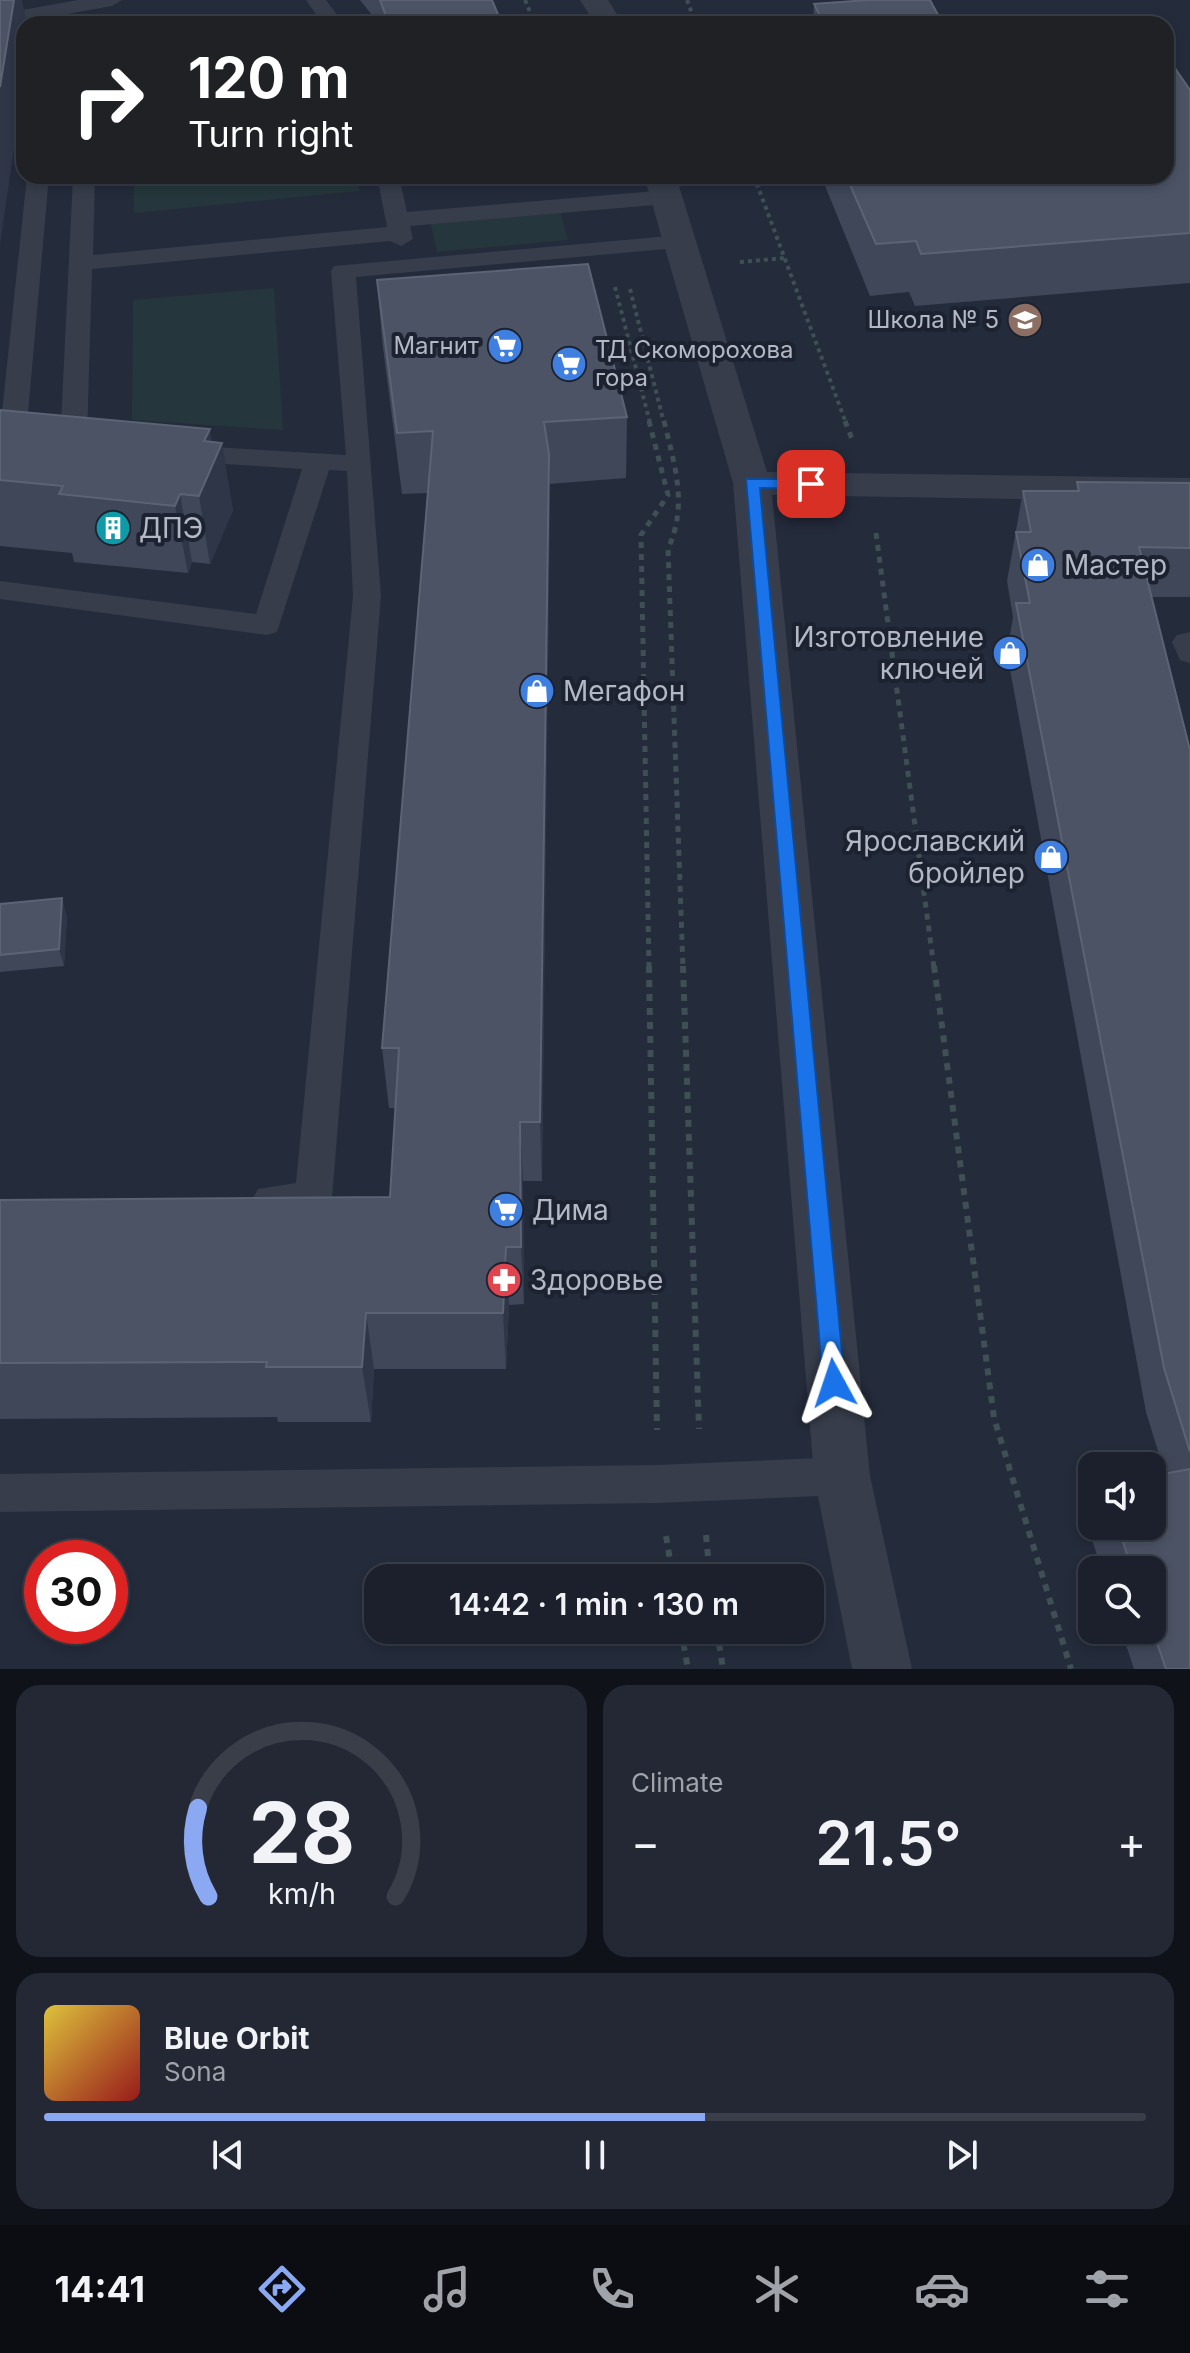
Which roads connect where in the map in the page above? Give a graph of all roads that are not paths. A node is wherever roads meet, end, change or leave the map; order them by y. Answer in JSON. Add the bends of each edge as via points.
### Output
{"nodes":[{"id":1,"x":112,"y":0,"type":"edge"},
{"id":2,"x":22,"y":16,"type":"edge"},
{"id":3,"x":37,"y":184,"type":"edge"},
{"id":4,"x":84,"y":184,"type":"edge"},
{"id":5,"x":390,"y":184,"type":"edge"},
{"id":6,"x":663,"y":187,"type":"edge"},
{"id":7,"x":399,"y":226,"type":"junction"},
{"id":8,"x":680,"y":242,"type":"junction"},
{"id":9,"x":81,"y":263,"type":"junction"},
{"id":10,"x":405,"y":265,"type":"junction"},
{"id":11,"x":73,"y":445,"type":"junction"},
{"id":12,"x":119,"y":449,"type":"edge"},
{"id":13,"x":149,"y":451,"type":"edge"},
{"id":14,"x":317,"y":464,"type":"junction"},
{"id":15,"x":360,"y":464,"type":"junction"},
{"id":16,"x":752,"y":483,"type":"junction"},
{"id":17,"x":1190,"y":490,"type":"edge"},
{"id":18,"x":0,"y":590,"type":"edge"},
{"id":19,"x":1190,"y":642,"type":"edge"},
{"id":20,"x":1190,"y":653,"type":"edge"},
{"id":21,"x":235,"y":1201,"type":"edge"},
{"id":22,"x":842,"y":1476,"type":"junction"},
{"id":23,"x":0,"y":1493,"type":"edge"},
{"id":24,"x":882,"y":1669,"type":"edge"}],
"edges":[{"from":1,"to":2,"type":"lane"},
{"from":3,"to":11,"type":"lane","via":[[12,443]]},
{"from":4,"to":9,"type":"lane"},
{"from":5,"to":7,"type":"lane"},
{"from":6,"to":7,"type":"lane"},
{"from":6,"to":8,"type":"street"},
{"from":7,"to":9,"type":"lane"},
{"from":7,"to":10,"type":"lane"},
{"from":8,"to":10,"type":"lane"},
{"from":8,"to":16,"type":"street"},
{"from":9,"to":11,"type":"lane"},
{"from":10,"to":15,"type":"lane","via":[[343,271]]},
{"from":11,"to":12,"type":"lane"},
{"from":13,"to":14,"type":"lane"},
{"from":14,"to":15,"type":"lane"},
{"from":14,"to":18,"type":"lane","via":[[267,625]]},
{"from":15,"to":21,"type":"lane","via":[[367,596],[313,1198]]},
{"from":16,"to":17,"type":"street"},
{"from":16,"to":22,"type":"street"},
{"from":19,"to":20,"type":"lane"},
{"from":22,"to":23,"type":"lane","via":[[658,1484]]},
{"from":22,"to":24,"type":"street"}]}
